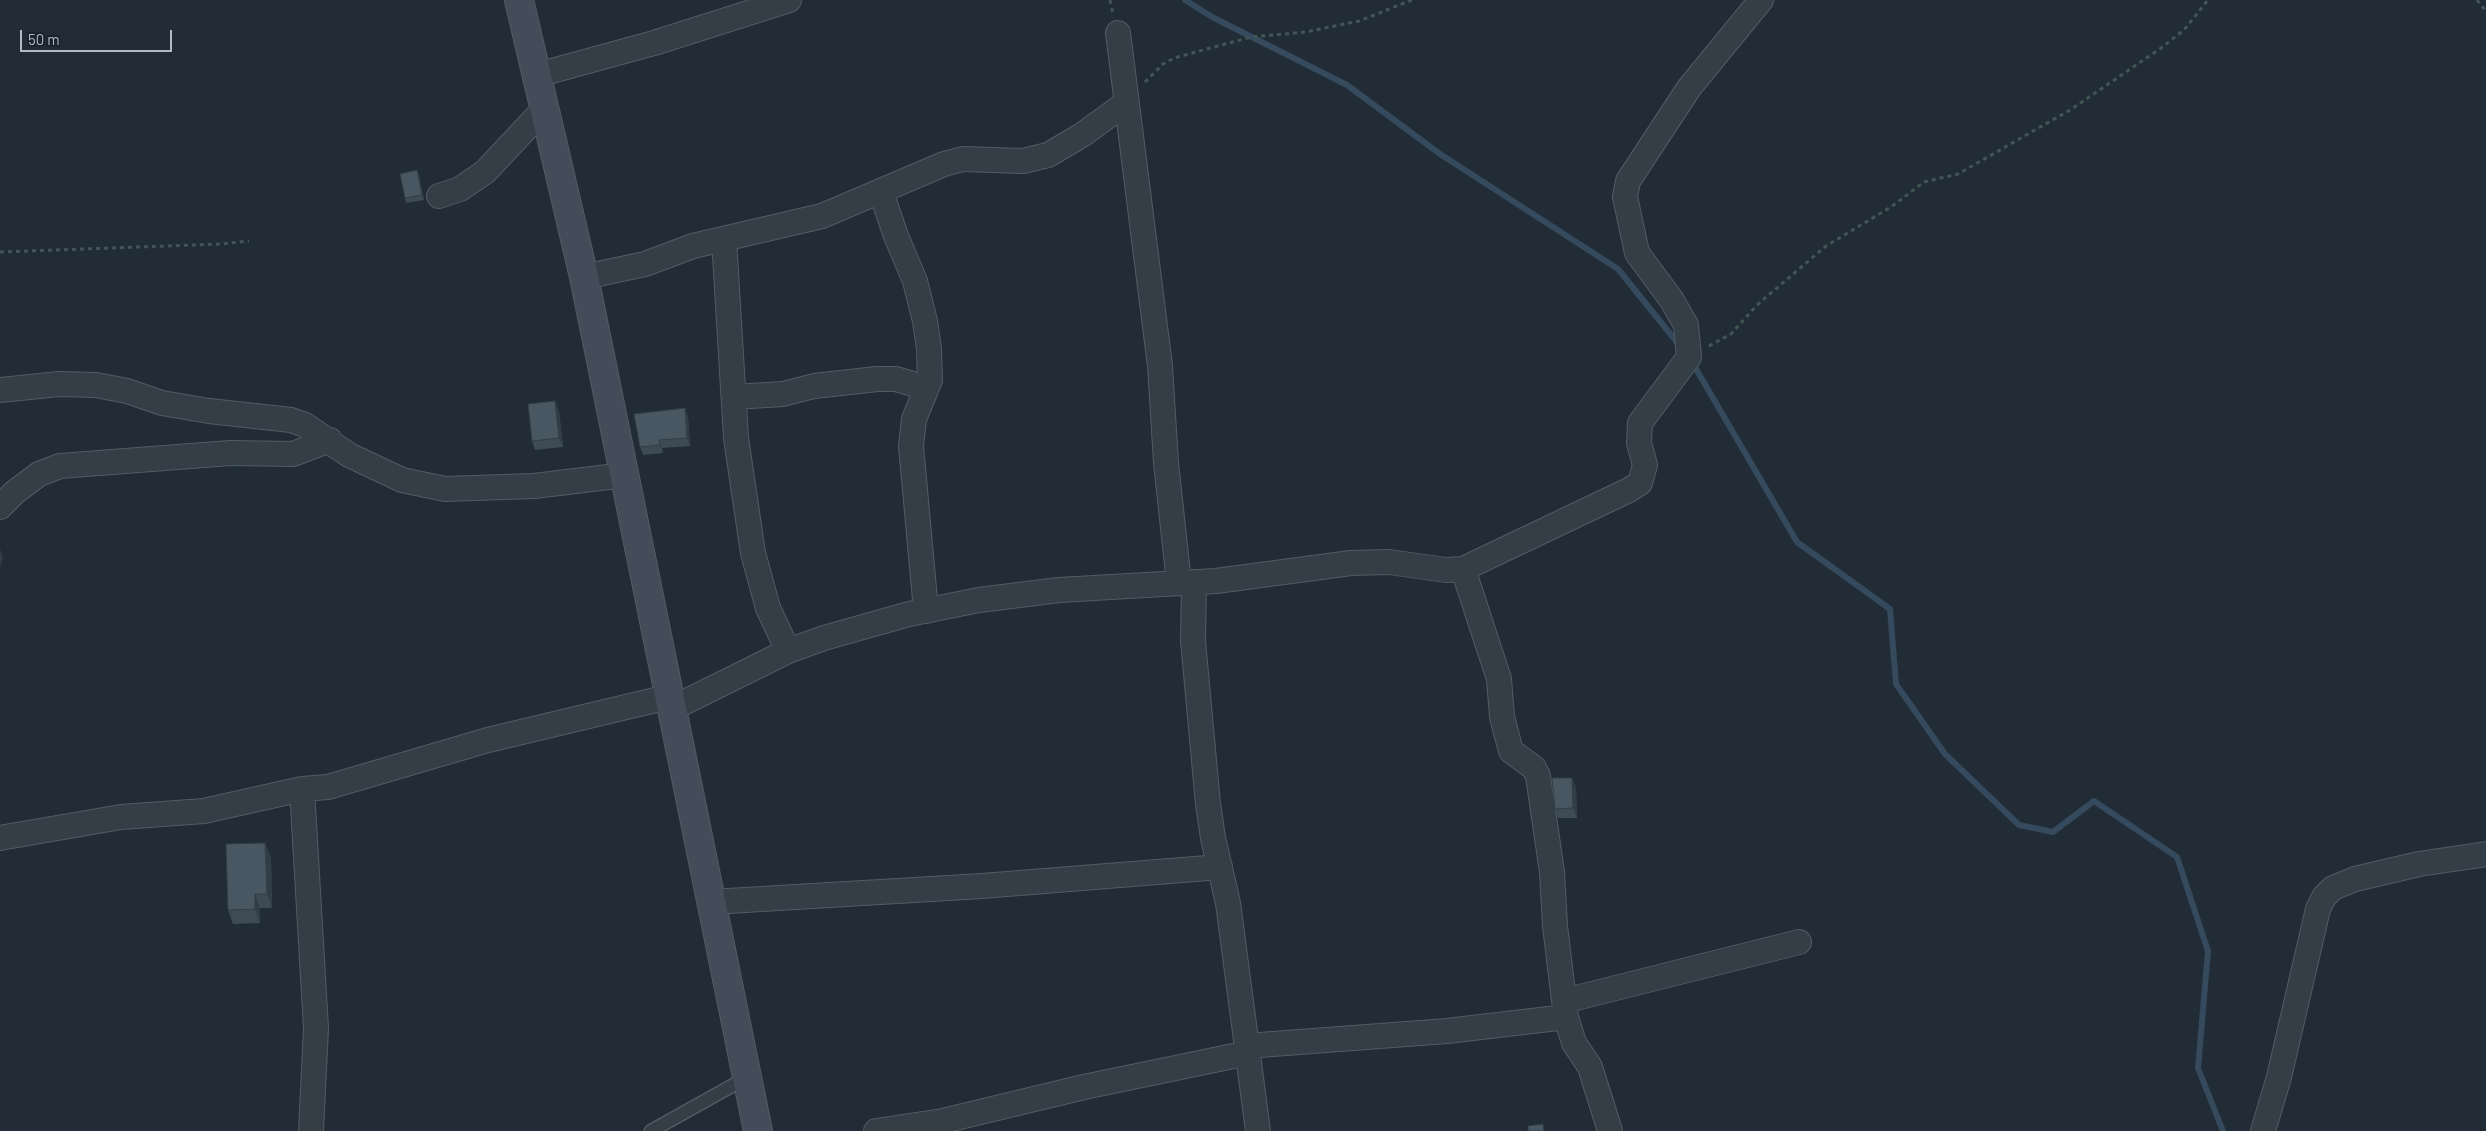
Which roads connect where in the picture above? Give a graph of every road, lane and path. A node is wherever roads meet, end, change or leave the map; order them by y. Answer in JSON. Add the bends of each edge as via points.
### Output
{"nodes":[{"id":1,"x":520,"y":0,"type":"edge"},
{"id":2,"x":789,"y":0,"type":"edge"},
{"id":3,"x":1412,"y":0,"type":"edge"},
{"id":4,"x":1761,"y":0,"type":"edge"},
{"id":5,"x":2208,"y":0,"type":"edge"},
{"id":6,"x":2477,"y":0,"type":"edge"},
{"id":7,"x":2486,"y":11,"type":"edge"},
{"id":8,"x":1118,"y":33,"type":"dead end"},
{"id":9,"x":537,"y":75,"type":"junction"},
{"id":10,"x":1126,"y":103,"type":"junction"},
{"id":11,"x":545,"y":108,"type":"junction"},
{"id":12,"x":881,"y":192,"type":"junction"},
{"id":13,"x":439,"y":196,"type":"dead end"},
{"id":14,"x":724,"y":238,"type":"junction"},
{"id":15,"x":249,"y":240,"type":"dead end"},
{"id":16,"x":0,"y":252,"type":"edge"},
{"id":17,"x":584,"y":278,"type":"junction"},
{"id":18,"x":1689,"y":357,"type":"junction"},
{"id":19,"x":926,"y":388,"type":"junction"},
{"id":20,"x":0,"y":390,"type":"edge"},
{"id":21,"x":734,"y":398,"type":"junction"},
{"id":22,"x":330,"y":440,"type":"junction"},
{"id":23,"x":625,"y":475,"type":"junction"},
{"id":24,"x":0,"y":507,"type":"edge"},
{"id":25,"x":1463,"y":569,"type":"junction"},
{"id":26,"x":1186,"y":582,"type":"junction"},
{"id":27,"x":926,"y":611,"type":"junction"},
{"id":28,"x":788,"y":651,"type":"junction"},
{"id":29,"x":670,"y":703,"type":"junction"},
{"id":30,"x":302,"y":789,"type":"junction"},
{"id":31,"x":0,"y":838,"type":"edge"},
{"id":32,"x":2486,"y":854,"type":"edge"},
{"id":33,"x":1220,"y":866,"type":"junction"},
{"id":34,"x":711,"y":902,"type":"junction"},
{"id":35,"x":1799,"y":942,"type":"dead end"},
{"id":36,"x":1565,"y":1009,"type":"junction"},
{"id":37,"x":1247,"y":1050,"type":"junction"},
{"id":38,"x":746,"y":1078,"type":"junction"},
{"id":39,"x":311,"y":1131,"type":"edge"},
{"id":40,"x":651,"y":1131,"type":"edge"},
{"id":41,"x":758,"y":1131,"type":"edge"},
{"id":42,"x":876,"y":1131,"type":"edge"},
{"id":43,"x":1258,"y":1131,"type":"edge"},
{"id":44,"x":1610,"y":1131,"type":"edge"},
{"id":45,"x":2263,"y":1131,"type":"edge"}],
"edges":[{"from":1,"to":9,"type":"street"},
{"from":2,"to":9,"type":"street","via":[[654,43]]},
{"from":3,"to":10,"type":"path","via":[[1358,21],[1306,32],[1251,36],[1174,58],[1153,73]]},
{"from":4,"to":18,"type":"street","via":[[1689,88],[1628,181],[1625,197],[1637,252],[1686,325]]},
{"from":5,"to":18,"type":"path","via":[[2184,30],[2070,110],[1958,174],[1924,182],[1892,207],[1826,246],[1757,304],[1732,334]]},
{"from":6,"to":7,"type":"path"},
{"from":8,"to":10,"type":"street"},
{"from":9,"to":11,"type":"street"},
{"from":10,"to":12,"type":"street","via":[[1048,155],[1022,161],[963,159]]},
{"from":10,"to":26,"type":"street","via":[[1160,366],[1166,463]]},
{"from":11,"to":13,"type":"street","via":[[485,172],[460,189]]},
{"from":11,"to":17,"type":"street"},
{"from":12,"to":14,"type":"street","via":[[822,216]]},
{"from":12,"to":19,"type":"street","via":[[915,281],[925,321],[930,380]]},
{"from":14,"to":17,"type":"street","via":[[645,264]]},
{"from":14,"to":21,"type":"street"},
{"from":15,"to":16,"type":"path","via":[[221,244]]},
{"from":17,"to":23,"type":"street"},
{"from":18,"to":25,"type":"street","via":[[1640,423],[1639,443],[1645,464],[1640,483]]},
{"from":19,"to":21,"type":"street","via":[[896,379],[877,379]]},
{"from":19,"to":27,"type":"street","via":[[914,418],[911,446]]},
{"from":20,"to":22,"type":"street","via":[[59,384],[96,385],[162,403],[291,420]]},
{"from":21,"to":28,"type":"street","via":[[736,438],[753,553],[768,608]]},
{"from":22,"to":23,"type":"street","via":[[349,455],[402,480],[445,489],[534,486]]},
{"from":22,"to":24,"type":"street","via":[[293,454],[230,453],[60,466],[38,474]]},
{"from":23,"to":29,"type":"street"},
{"from":25,"to":26,"type":"street","via":[[1446,570],[1389,562],[1351,563],[1216,582]]},
{"from":25,"to":36,"type":"street","via":[[1499,679],[1502,717],[1511,751],[1534,768],[1538,776],[1552,872]]},
{"from":26,"to":27,"type":"street","via":[[1059,590],[979,600]]},
{"from":26,"to":33,"type":"street","via":[[1208,804]]},
{"from":27,"to":28,"type":"street"},
{"from":28,"to":29,"type":"street"},
{"from":29,"to":30,"type":"street","via":[[488,740],[328,787]]},
{"from":29,"to":34,"type":"street"},
{"from":30,"to":31,"type":"street","via":[[204,811],[121,817]]},
{"from":30,"to":39,"type":"street","via":[[316,1028]]},
{"from":32,"to":45,"type":"street","via":[[2419,864],[2355,879],[2334,888],[2324,897],[2318,909],[2279,1077]]},
{"from":33,"to":34,"type":"street","via":[[982,886]]},
{"from":33,"to":37,"type":"street","via":[[1228,903]]},
{"from":34,"to":38,"type":"street"},
{"from":35,"to":36,"type":"street"},
{"from":36,"to":37,"type":"street","via":[[1437,1032]]},
{"from":36,"to":44,"type":"street","via":[[1574,1043],[1590,1066]]},
{"from":37,"to":42,"type":"street","via":[[943,1122]]},
{"from":37,"to":43,"type":"street"},
{"from":38,"to":40,"type":"lane"},
{"from":38,"to":41,"type":"street"}]}
